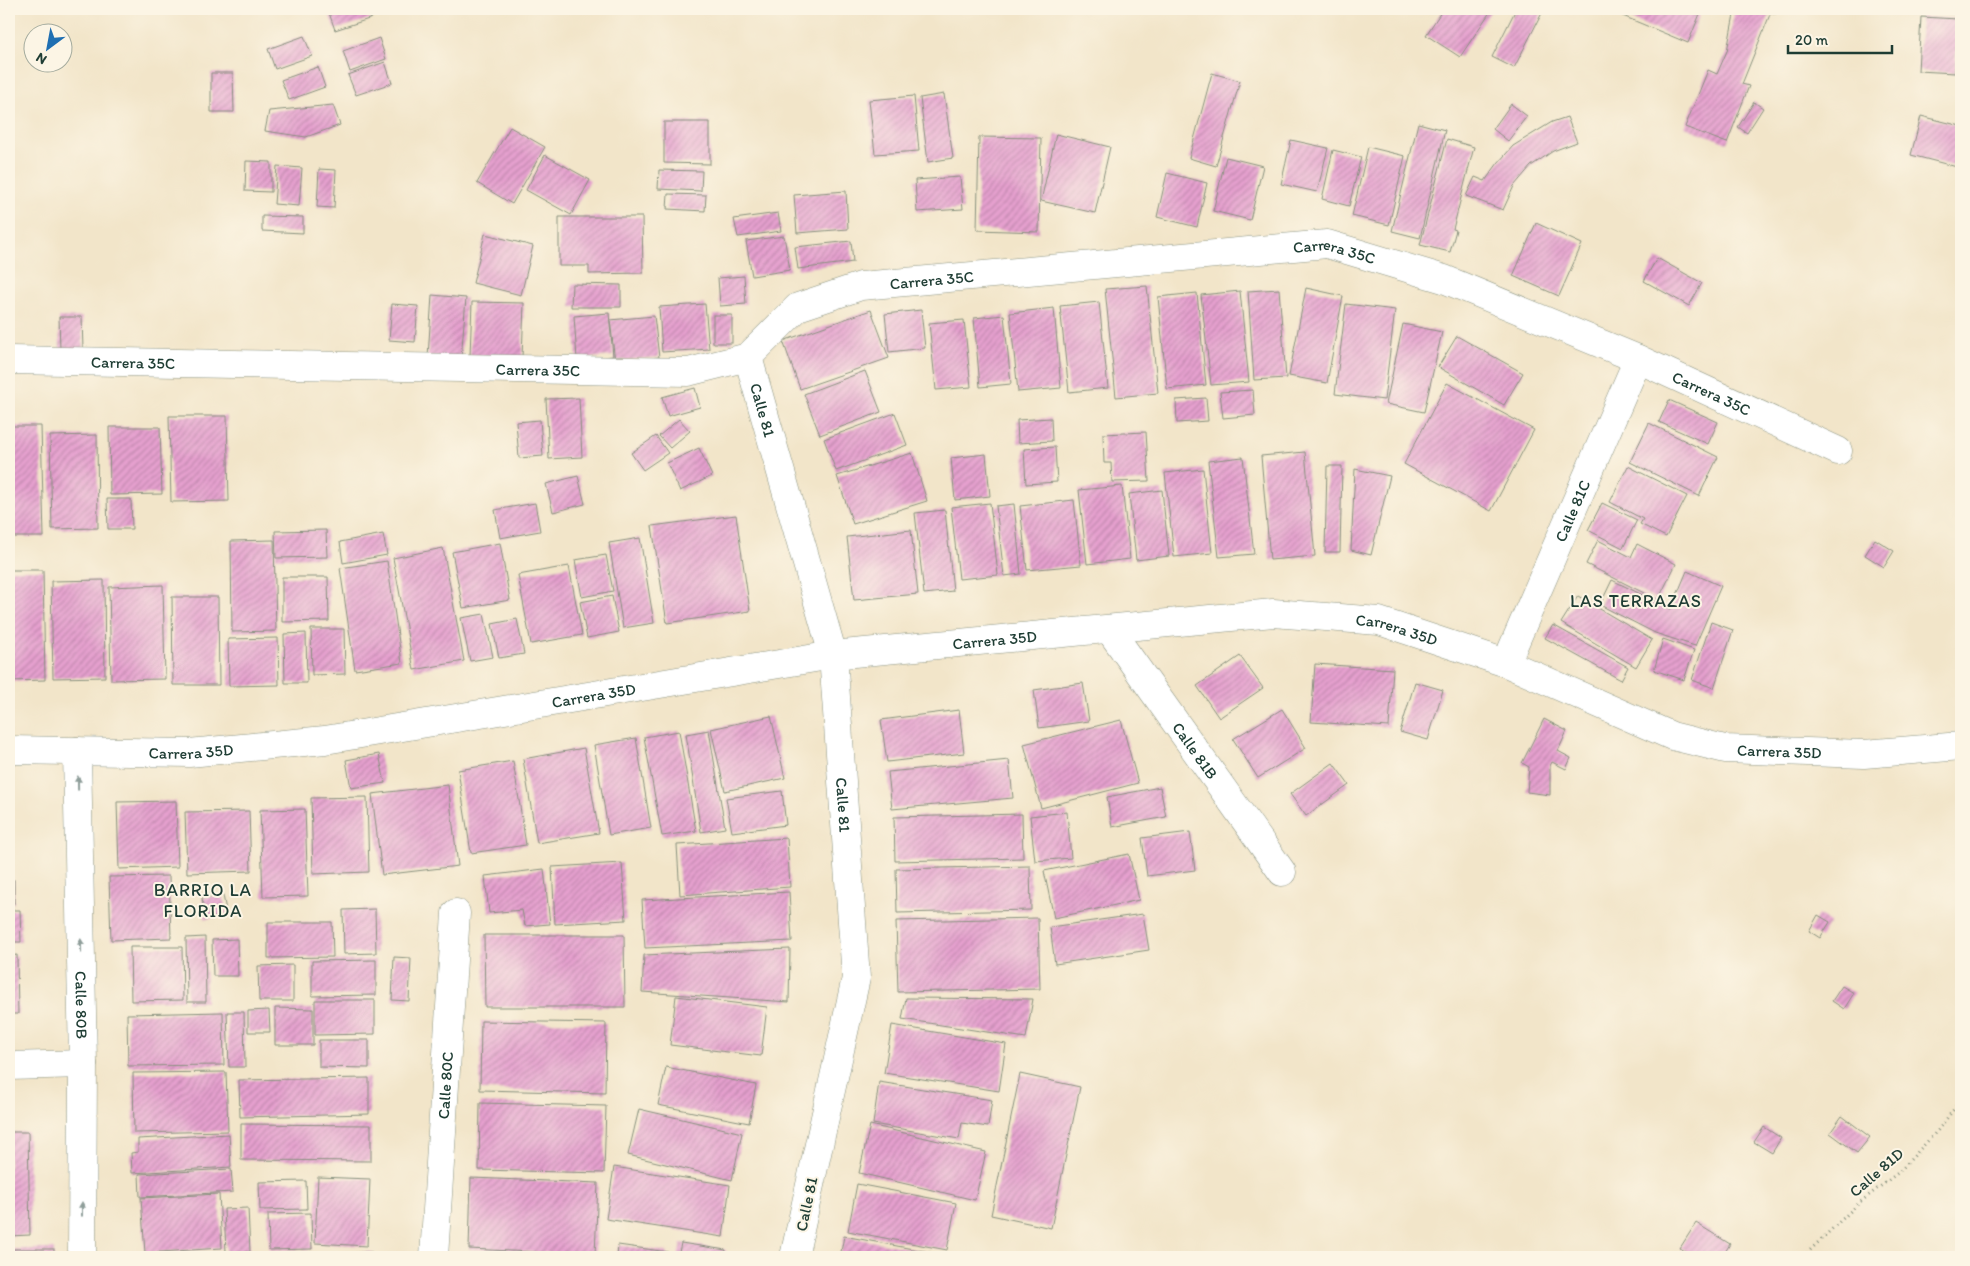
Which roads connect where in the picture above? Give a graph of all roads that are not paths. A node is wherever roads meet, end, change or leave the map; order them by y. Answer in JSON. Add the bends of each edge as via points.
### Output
{"nodes":[{"id":1,"x":748,"y":357,"type":"junction"},
{"id":2,"x":1638,"y":359,"type":"junction"},
{"id":3,"x":9,"y":360,"type":"edge"},
{"id":4,"x":1838,"y":451,"type":"dead end"},
{"id":5,"x":1109,"y":629,"type":"junction"},
{"id":6,"x":833,"y":655,"type":"junction"},
{"id":7,"x":1506,"y":663,"type":"junction"},
{"id":8,"x":1961,"y":746,"type":"edge"},
{"id":9,"x":9,"y":750,"type":"edge"},
{"id":10,"x":77,"y":751,"type":"junction"},
{"id":11,"x":1282,"y":872,"type":"dead end"},
{"id":12,"x":456,"y":913,"type":"dead end"},
{"id":13,"x":83,"y":1064,"type":"junction"},
{"id":14,"x":9,"y":1066,"type":"edge"},
{"id":15,"x":82,"y":1257,"type":"edge"},
{"id":16,"x":434,"y":1257,"type":"edge"},
{"id":17,"x":794,"y":1257,"type":"edge"}],
"edges":[{"from":1,"to":2,"type":"street","name":"Carrera 35C","via":[[798,307],[861,286],[1327,244],[1444,278]]},
{"from":1,"to":3,"type":"street","name":"Carrera 35C","via":[[688,372]]},
{"from":1,"to":6,"type":"street","name":"Calle 81"},
{"from":2,"to":4,"type":"street","name":"Carrera 35C"},
{"from":2,"to":7,"type":"street","name":"Calle 81C"},
{"from":5,"to":6,"type":"street","name":"Carrera 35D"},
{"from":5,"to":7,"type":"street","name":"Carrera 35D","via":[[1273,613],[1379,621]]},
{"from":5,"to":11,"type":"street","name":"Calle 81B"},
{"from":6,"to":10,"type":"street","name":"Carrera 35D","via":[[325,740],[189,753]]},
{"from":6,"to":17,"type":"street","name":"Calle 81","via":[[856,978]]},
{"from":7,"to":8,"type":"street","name":"Carrera 35D","via":[[1672,736],[1725,749],[1864,754]]},
{"from":9,"to":10,"type":"street","name":"Carrera 35D"},
{"from":13,"to":10,"type":"street","name":"Calle 80B","one_way":true},
{"from":12,"to":16,"type":"street","name":"Calle 80C"},
{"from":13,"to":14,"type":"street"},
{"from":15,"to":13,"type":"street","name":"Calle 80B","one_way":true}]}
